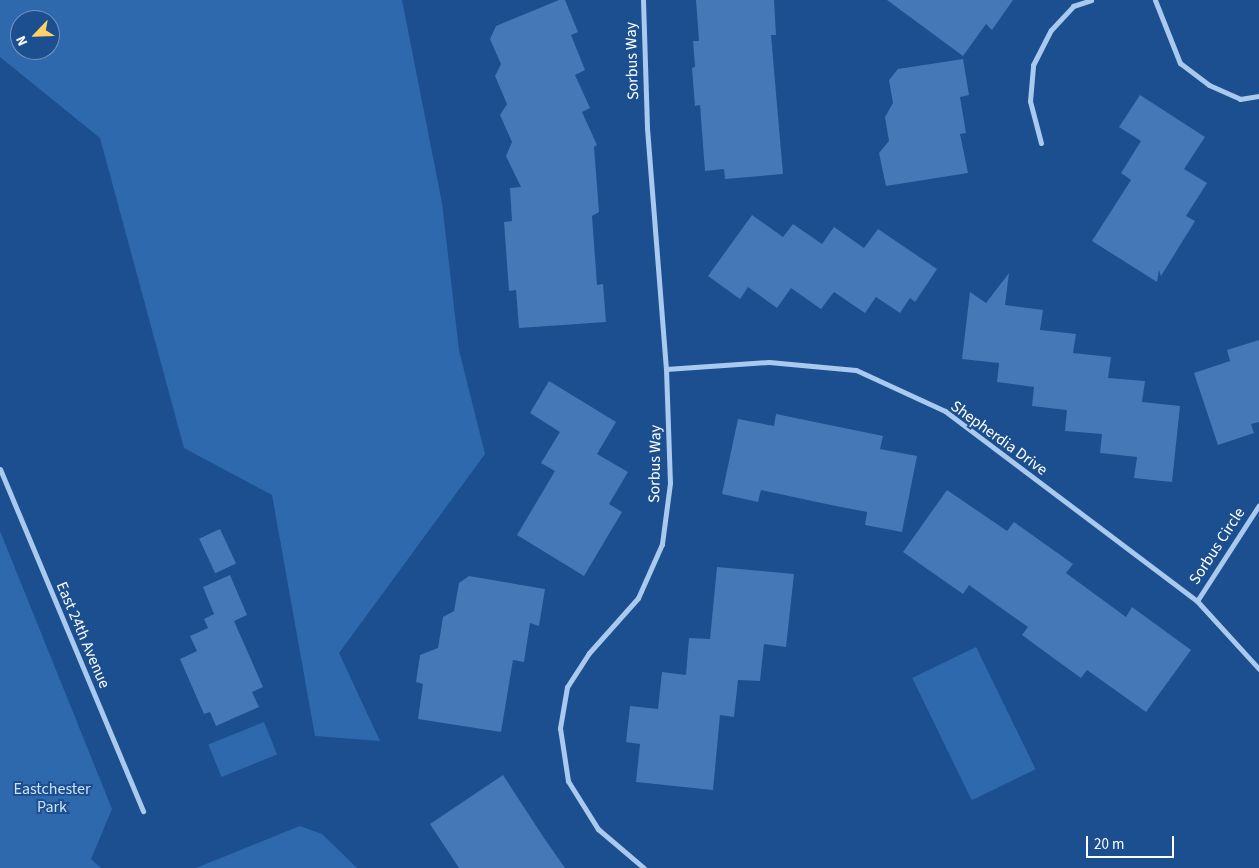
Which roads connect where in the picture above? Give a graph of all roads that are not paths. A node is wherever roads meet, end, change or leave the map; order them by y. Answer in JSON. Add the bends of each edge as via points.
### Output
{"nodes":[{"id":1,"x":643,"y":0,"type":"edge"},
{"id":2,"x":1091,"y":0,"type":"edge"},
{"id":3,"x":1155,"y":0,"type":"edge"},
{"id":4,"x":1259,"y":96,"type":"edge"},
{"id":5,"x":1041,"y":143,"type":"dead end"},
{"id":6,"x":666,"y":370,"type":"junction"},
{"id":7,"x":0,"y":469,"type":"edge"},
{"id":8,"x":1259,"y":505,"type":"edge"},
{"id":9,"x":1197,"y":601,"type":"junction"},
{"id":10,"x":1259,"y":668,"type":"edge"},
{"id":11,"x":144,"y":811,"type":"dead end"},
{"id":12,"x":644,"y":868,"type":"edge"}],
"edges":[{"from":1,"to":6,"type":"street","name":"Sorbus Way","via":[[647,128]]},
{"from":2,"to":5,"type":"street","via":[[1073,6],[1051,30],[1033,66],[1030,101]]},
{"from":3,"to":4,"type":"street","via":[[1180,63],[1209,85],[1240,99]]},
{"from":6,"to":9,"type":"street","name":"Shepherdia Drive","via":[[769,362],[856,370],[945,411]]},
{"from":6,"to":12,"type":"street","name":"Sorbus Way","via":[[670,484],[662,544],[638,598],[589,653],[567,686],[560,728],[568,781],[598,829]]},
{"from":7,"to":11,"type":"street","name":"East 24th Avenue"},
{"from":8,"to":9,"type":"street","name":"Sorbus Circle"},
{"from":9,"to":10,"type":"street","name":"Shepherdia Drive"}]}
